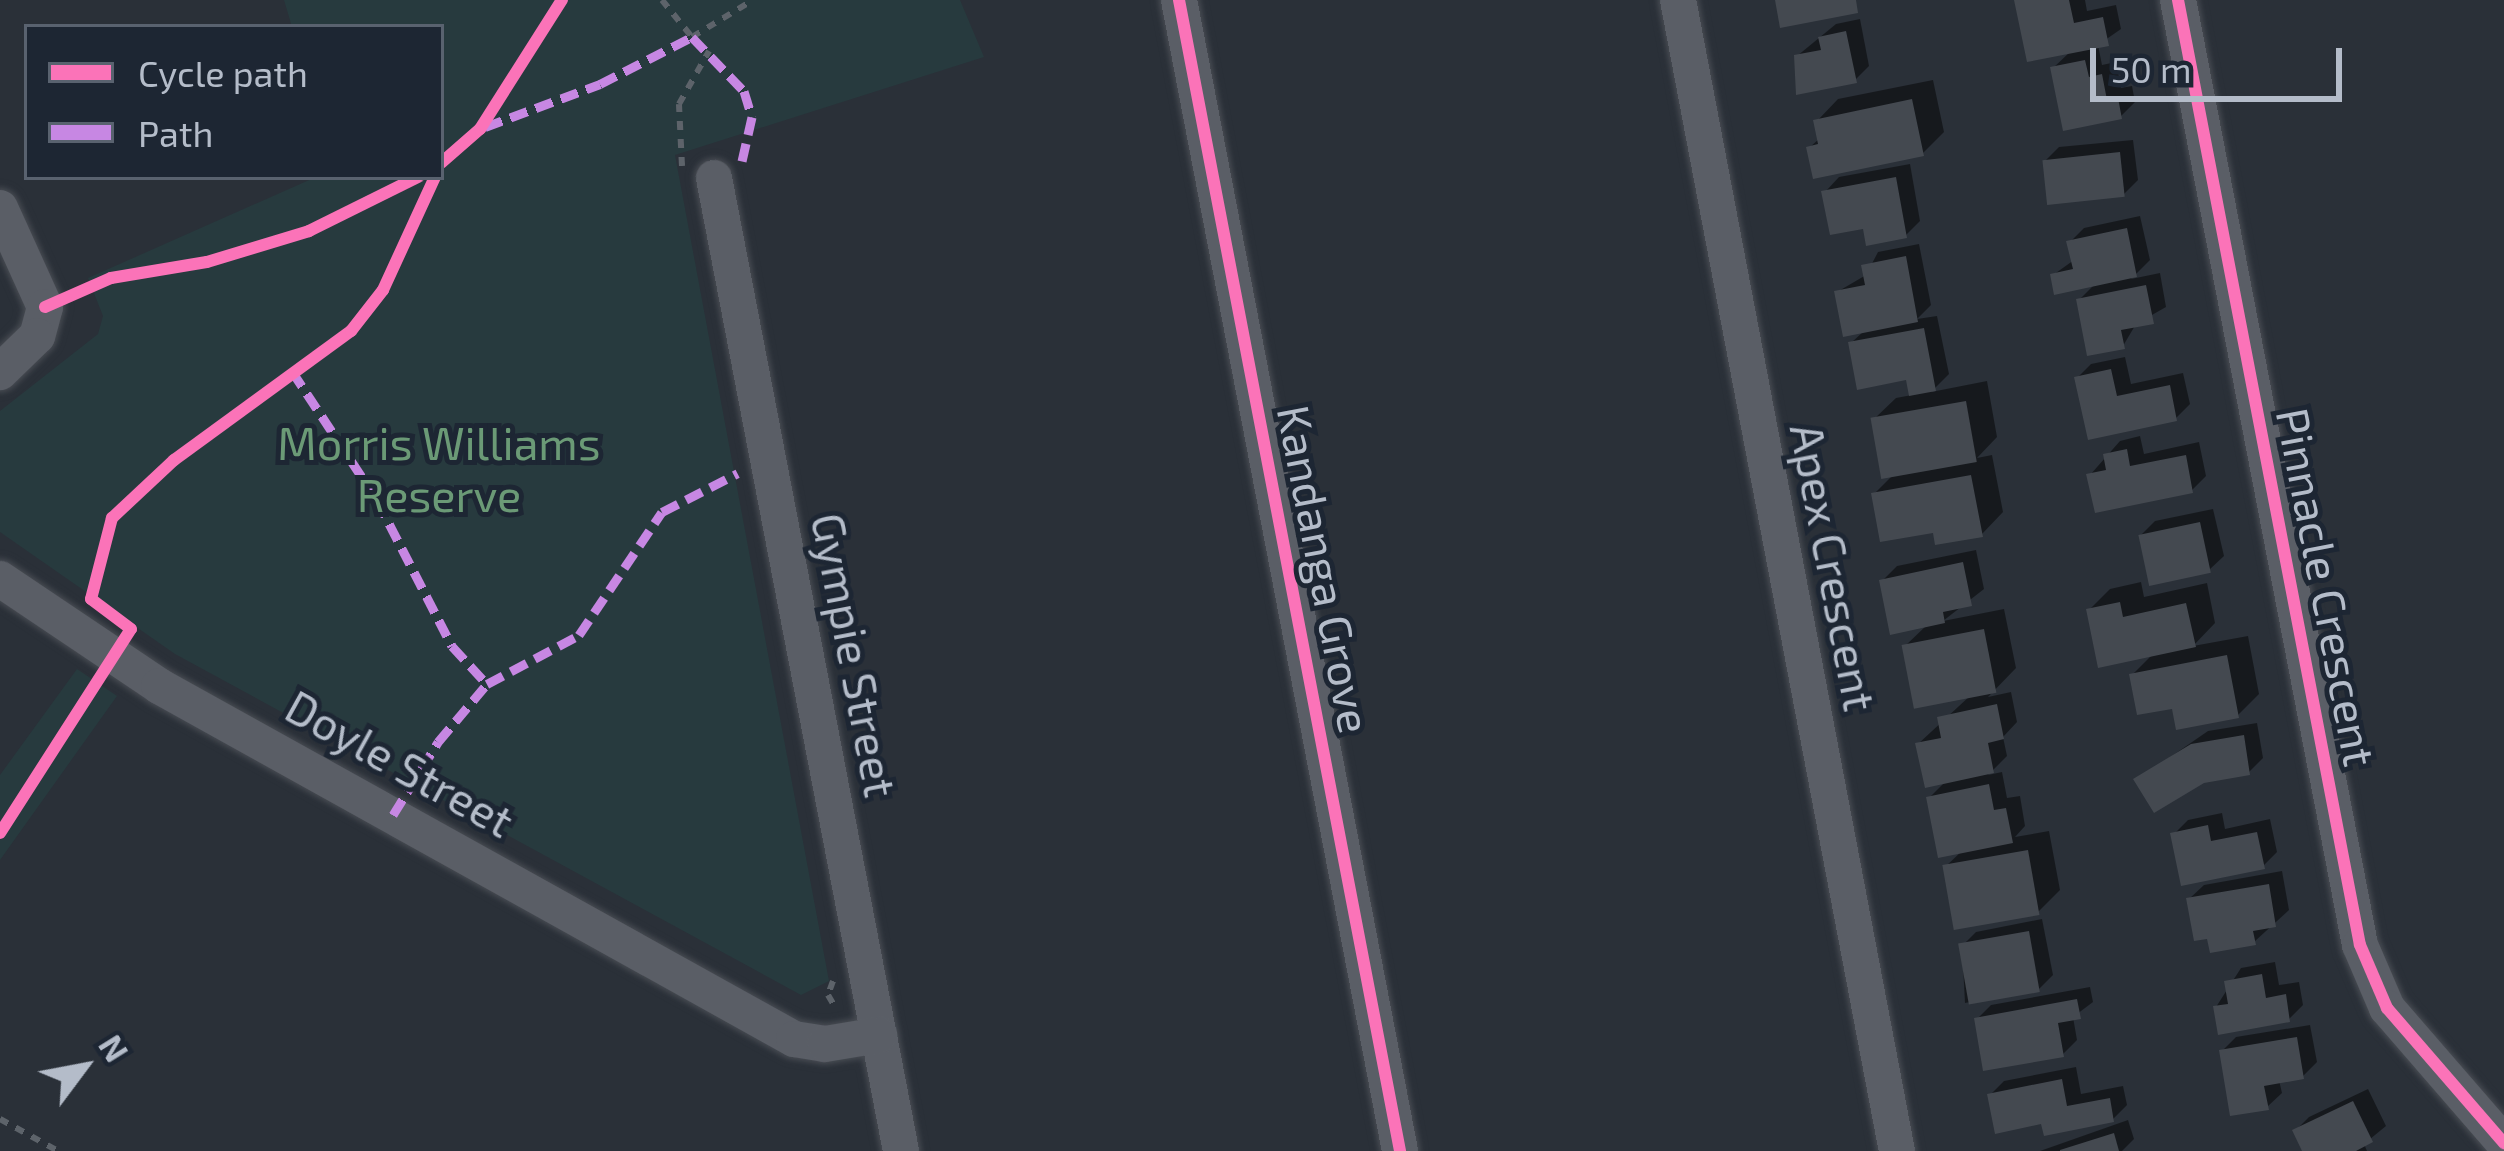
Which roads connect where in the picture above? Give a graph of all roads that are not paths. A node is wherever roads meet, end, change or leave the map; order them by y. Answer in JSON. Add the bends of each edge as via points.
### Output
{"nodes":[{"id":1,"x":1179,"y":0,"type":"edge"},
{"id":2,"x":1678,"y":0,"type":"edge"},
{"id":3,"x":2178,"y":0,"type":"edge"},
{"id":4,"x":714,"y":178,"type":"dead end"},
{"id":5,"x":0,"y":208,"type":"edge"},
{"id":6,"x":0,"y":372,"type":"edge"},
{"id":7,"x":0,"y":579,"type":"edge"},
{"id":8,"x":877,"y":1023,"type":"junction"},
{"id":9,"x":2504,"y":1143,"type":"edge"},
{"id":10,"x":901,"y":1151,"type":"edge"},
{"id":11,"x":1400,"y":1151,"type":"edge"},
{"id":12,"x":1897,"y":1151,"type":"edge"}],
"edges":[{"from":1,"to":11,"type":"street","name":"Kandanga Grove"},
{"from":2,"to":12,"type":"street","name":"Apex Crescent"},
{"from":3,"to":9,"type":"street","name":"Pinnacle Crescent","via":[[2360,945],[2387,1008]]},
{"from":4,"to":8,"type":"street","name":"Gympie Street"},
{"from":5,"to":6,"type":"street","via":[[38,275],[45,307],[37,336]]},
{"from":7,"to":8,"type":"street","name":"Doyle Street","via":[[174,694],[811,1045]]},
{"from":8,"to":10,"type":"street","name":"Gympie Street"}]}
